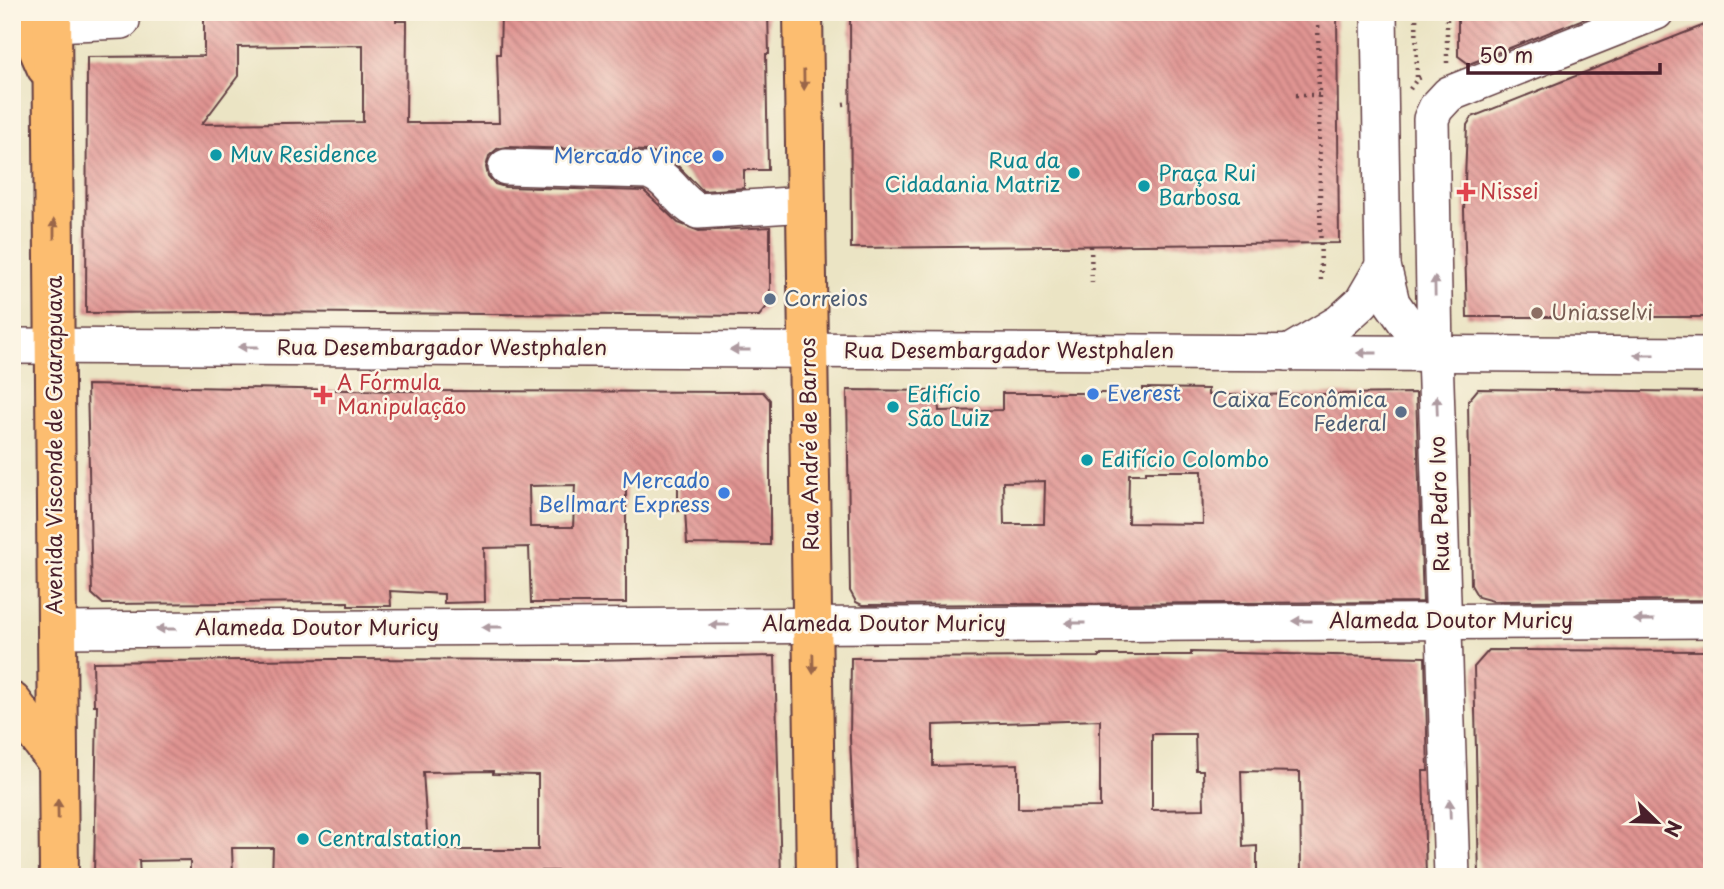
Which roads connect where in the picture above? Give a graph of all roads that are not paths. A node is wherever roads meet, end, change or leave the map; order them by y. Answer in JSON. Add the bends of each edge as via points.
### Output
{"nodes":[{"id":1,"x":803,"y":12,"type":"edge"},
{"id":2,"x":1379,"y":12,"type":"edge"},
{"id":3,"x":1656,"y":12,"type":"edge"},
{"id":4,"x":42,"y":16,"type":"edge"},
{"id":5,"x":122,"y":20,"type":"dead end"},
{"id":6,"x":506,"y":167,"type":"dead end"},
{"id":7,"x":806,"y":204,"type":"junction"},
{"id":8,"x":1383,"y":266,"type":"junction"},
{"id":9,"x":12,"y":346,"type":"edge"},
{"id":10,"x":54,"y":346,"type":"junction"},
{"id":11,"x":808,"y":351,"type":"junction"},
{"id":12,"x":1288,"y":353,"type":"junction"},
{"id":13,"x":1435,"y":354,"type":"junction"},
{"id":14,"x":1712,"y":355,"type":"edge"},
{"id":15,"x":1444,"y":620,"type":"junction"},
{"id":16,"x":1712,"y":620,"type":"edge"},
{"id":17,"x":812,"y":625,"type":"junction"},
{"id":18,"x":56,"y":630,"type":"junction"},
{"id":19,"x":12,"y":702,"type":"edge"},
{"id":20,"x":57,"y":762,"type":"junction"},
{"id":21,"x":58,"y":877,"type":"edge"},
{"id":22,"x":816,"y":877,"type":"edge"},
{"id":23,"x":1452,"y":877,"type":"edge"}],
"edges":[{"from":1,"to":7,"type":"main road","name":"Rua André de Barros","one_way":true},
{"from":2,"to":8,"type":"street"},
{"from":13,"to":3,"type":"street","name":"Rua Pedro Ivo","one_way":true,"via":[[1431,119],[1436,108],[1449,94]]},
{"from":4,"to":5,"type":"street"},
{"from":10,"to":4,"type":"main road","name":"Avenida Visconde de Guarapuava","one_way":true,"via":[[53,82]]},
{"from":6,"to":7,"type":"street","via":[[648,171],[659,175],[698,211]]},
{"from":7,"to":11,"type":"main road","name":"Rua André de Barros"},
{"from":8,"to":12,"type":"street","via":[[1348,316]]},
{"from":8,"to":13,"type":"street","via":[[1392,303]]},
{"from":9,"to":10,"type":"street","name":"Rua Desembargador Westphalen"},
{"from":11,"to":10,"type":"street","name":"Rua Desembargador Westphalen","one_way":true},
{"from":10,"to":18,"type":"main road","name":"Avenida Visconde de Guarapuava"},
{"from":11,"to":12,"type":"street","name":"Rua Desembargador Westphalen"},
{"from":11,"to":17,"type":"main road","name":"Rua André de Barros"},
{"from":13,"to":12,"type":"street","name":"Rua Desembargador Westphalen","one_way":true},
{"from":14,"to":13,"type":"street","name":"Rua Desembargador Westphalen","one_way":true},
{"from":15,"to":13,"type":"street","name":"Rua Pedro Ivo","one_way":true},
{"from":16,"to":15,"type":"street","name":"Alameda Doutor Muricy","one_way":true},
{"from":15,"to":17,"type":"street","name":"Alameda Doutor Muricy","one_way":true},
{"from":23,"to":15,"type":"street","name":"Rua Pedro Ivo","one_way":true},
{"from":17,"to":18,"type":"street","name":"Alameda Doutor Muricy","one_way":true},
{"from":17,"to":22,"type":"main road","name":"Rua André de Barros","one_way":true},
{"from":18,"to":20,"type":"main road","name":"Avenida Visconde de Guarapuava"},
{"from":19,"to":20,"type":"main road"},
{"from":21,"to":20,"type":"main road","name":"Avenida Visconde de Guarapuava","one_way":true}]}
